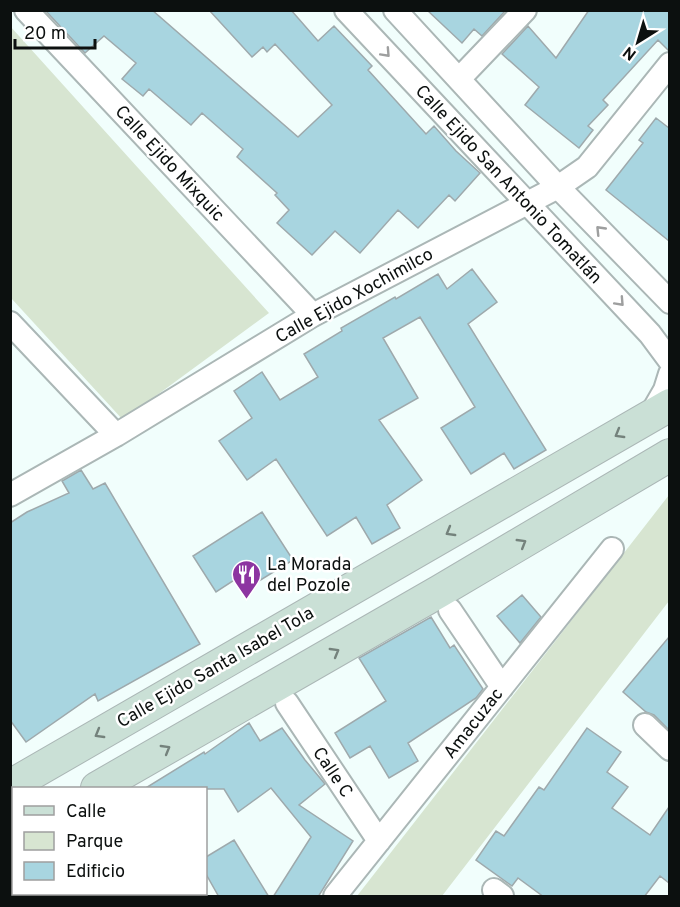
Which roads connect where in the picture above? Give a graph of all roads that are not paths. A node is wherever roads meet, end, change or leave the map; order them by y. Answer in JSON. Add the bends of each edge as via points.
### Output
{"nodes":[{"id":1,"x":26,"y":10,"type":"edge"},
{"id":2,"x":346,"y":10,"type":"edge"},
{"id":3,"x":395,"y":10,"type":"edge"},
{"id":4,"x":525,"y":10,"type":"edge"},
{"id":5,"x":669,"y":64,"type":"edge"},
{"id":6,"x":459,"y":79,"type":"junction"},
{"id":7,"x":558,"y":187,"type":"junction"},
{"id":8,"x":528,"y":203,"type":"junction"},
{"id":9,"x":669,"y":302,"type":"edge"},
{"id":10,"x":313,"y":315,"type":"junction"},
{"id":11,"x":10,"y":323,"type":"edge"},
{"id":12,"x":669,"y":361,"type":"edge"},
{"id":13,"x":669,"y":374,"type":"edge"},
{"id":14,"x":660,"y":410,"type":"edge"},
{"id":15,"x":117,"y":435,"type":"junction"},
{"id":16,"x":669,"y":454,"type":"edge"},
{"id":17,"x":10,"y":495,"type":"edge"},
{"id":18,"x":612,"y":549,"type":"dead end"},
{"id":19,"x":450,"y":610,"type":"dead end"},
{"id":20,"x":502,"y":687,"type":"junction"},
{"id":21,"x":287,"y":703,"type":"dead end"},
{"id":22,"x":645,"y":725,"type":"dead end"},
{"id":23,"x":669,"y":749,"type":"edge"},
{"id":24,"x":10,"y":786,"type":"edge"},
{"id":25,"x":100,"y":787,"type":"edge"},
{"id":26,"x":380,"y":841,"type":"junction"},
{"id":27,"x":335,"y":897,"type":"edge"}],
"edges":[{"from":1,"to":10,"type":"street","name":"Calle Ejido Mixquic"},
{"from":2,"to":8,"type":"street","name":"Calle Ejido San Antonio Tomatlán","one_way":true},
{"from":3,"to":6,"type":"street","name":"Calle Ejido San Antonio Tomatlán"},
{"from":4,"to":6,"type":"street"},
{"from":5,"to":7,"type":"street","name":"Calle Ejido Xochimilco","via":[[587,167]]},
{"from":6,"to":7,"type":"street","name":"Calle Ejido San Antonio Tomatlán"},
{"from":7,"to":8,"type":"street","name":"Calle Ejido Xochimilco"},
{"from":9,"to":7,"type":"street","name":"Calle Ejido San Antonio Tomatlán","one_way":true},
{"from":8,"to":10,"type":"street","name":"Calle Ejido Xochimilco"},
{"from":8,"to":12,"type":"street","name":"Calle Ejido San Antonio Tomatlán","one_way":true,"via":[[650,334]]},
{"from":10,"to":15,"type":"street","name":"Calle Ejido Xochimilco"},
{"from":11,"to":15,"type":"street"},
{"from":13,"to":14,"type":"street"},
{"from":14,"to":24,"type":"street","name":"Calle Ejido Santa Isabel Tola","one_way":true},
{"from":15,"to":17,"type":"street","name":"Calle Ejido Xochimilco"},
{"from":25,"to":16,"type":"street","one_way":true},
{"from":18,"to":20,"type":"street","name":"Amacuzac"},
{"from":19,"to":20,"type":"street"},
{"from":20,"to":26,"type":"street","name":"Amacuzac"},
{"from":21,"to":26,"type":"street","name":"Calle C"},
{"from":22,"to":23,"type":"street"},
{"from":26,"to":27,"type":"street","name":"Amacuzac"}]}
